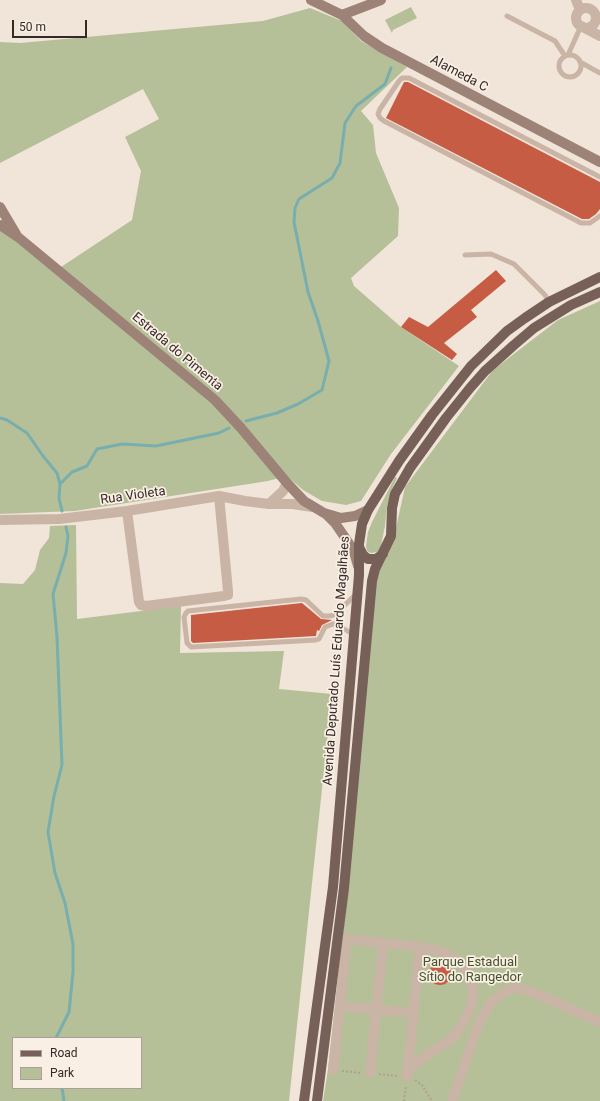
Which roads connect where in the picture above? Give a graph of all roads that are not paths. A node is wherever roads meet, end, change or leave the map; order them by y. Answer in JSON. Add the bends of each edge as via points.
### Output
{"nodes":[{"id":1,"x":311,"y":0,"type":"edge"},
{"id":2,"x":381,"y":0,"type":"edge"},
{"id":3,"x":576,"y":0,"type":"edge"},
{"id":4,"x":580,"y":10,"type":"junction"},
{"id":5,"x":342,"y":15,"type":"junction"},
{"id":6,"x":507,"y":16,"type":"dead end"},
{"id":7,"x":598,"y":19,"type":"edge"},
{"id":8,"x":581,"y":26,"type":"junction"},
{"id":9,"x":600,"y":36,"type":"edge"},
{"id":10,"x":566,"y":56,"type":"junction"},
{"id":11,"x":580,"y":62,"type":"junction"},
{"id":12,"x":600,"y":73,"type":"edge"},
{"id":13,"x":600,"y":162,"type":"edge"},
{"id":14,"x":600,"y":177,"type":"edge"},
{"id":15,"x":0,"y":207,"type":"edge"},
{"id":16,"x":600,"y":216,"type":"edge"},
{"id":17,"x":0,"y":225,"type":"edge"},
{"id":18,"x":18,"y":238,"type":"junction"},
{"id":19,"x":466,"y":255,"type":"dead end"},
{"id":20,"x":600,"y":277,"type":"edge"},
{"id":21,"x":600,"y":292,"type":"edge"},
{"id":22,"x":549,"y":302,"type":"junction"},
{"id":23,"x":286,"y":483,"type":"junction"},
{"id":24,"x":219,"y":496,"type":"junction"},
{"id":25,"x":269,"y":504,"type":"junction"},
{"id":26,"x":312,"y":507,"type":"junction"},
{"id":27,"x":368,"y":510,"type":"junction"},
{"id":28,"x":127,"y":511,"type":"junction"},
{"id":29,"x":324,"y":513,"type":"junction"},
{"id":30,"x":0,"y":520,"type":"edge"},
{"id":31,"x":359,"y":544,"type":"junction"},
{"id":32,"x":383,"y":554,"type":"junction"},
{"id":33,"x":359,"y":568,"type":"junction"},
{"id":34,"x":357,"y":593,"type":"junction"},
{"id":35,"x":354,"y":635,"type":"junction"},
{"id":36,"x":383,"y":943,"type":"junction"},
{"id":37,"x":420,"y":947,"type":"junction"},
{"id":38,"x":340,"y":1006,"type":"junction"},
{"id":39,"x":376,"y":1009,"type":"junction"},
{"id":40,"x":413,"y":1013,"type":"junction"},
{"id":41,"x":600,"y":1022,"type":"edge"},
{"id":42,"x":333,"y":1070,"type":"road end"},
{"id":43,"x":370,"y":1074,"type":"road end"},
{"id":44,"x":304,"y":1101,"type":"edge"},
{"id":45,"x":316,"y":1101,"type":"edge"},
{"id":46,"x":452,"y":1101,"type":"edge"}],
"edges":[{"from":1,"to":5,"type":"main road","name":"Alameda C"},
{"from":2,"to":5,"type":"main road"},
{"from":3,"to":4,"type":"street"},
{"from":4,"to":7,"type":"street","via":[[589,9]]},
{"from":4,"to":8,"type":"street","via":[[576,18]]},
{"from":5,"to":13,"type":"main road","name":"Alameda C","via":[[364,36],[382,48]]},
{"from":6,"to":10,"type":"lane","via":[[555,41]]},
{"from":7,"to":8,"type":"street","via":[[590,26]]},
{"from":8,"to":9,"type":"street"},
{"from":8,"to":10,"type":"lane"},
{"from":10,"to":11,"type":"lane","via":[[575,56]]},
{"from":10,"to":11,"type":"lane","via":[[558,65],[565,77],[576,76],[581,70]]},
{"from":11,"to":12,"type":"lane"},
{"from":14,"to":16,"type":"lane","via":[[409,78],[402,78],[399,81],[378,114],[384,121],[581,223],[590,223]]},
{"from":15,"to":18,"type":"main road"},
{"from":17,"to":18,"type":"main road","name":"Estrada do Pimenta"},
{"from":18,"to":23,"type":"main road","name":"Estrada do Pimenta","via":[[215,400]]},
{"from":19,"to":22,"type":"lane","via":[[491,254],[514,264]]},
{"from":20,"to":22,"type":"main road","name":"Avenida Deputado Luís Eduardo Magalhães"},
{"from":21,"to":32,"type":"main road","name":"Avenida Deputado Luís Eduardo Magalhães","via":[[534,328],[496,360],[470,388],[410,468],[395,494],[391,536]]},
{"from":22,"to":27,"type":"main road","name":"Avenida Deputado Luís Eduardo Magalhães","via":[[507,332],[462,377],[399,461]]},
{"from":23,"to":25,"type":"street","via":[[283,491]]},
{"from":23,"to":26,"type":"main road","name":"Estrada do Pimenta"},
{"from":24,"to":25,"type":"street","name":"Rua Violeta"},
{"from":24,"to":28,"type":"street","name":"Rua Violeta"},
{"from":24,"to":28,"type":"street","via":[[228,591],[228,595],[224,596],[142,606],[139,602]]},
{"from":25,"to":26,"type":"street","name":"Rua Violeta"},
{"from":26,"to":29,"type":"main road","name":"Estrada do Pimenta"},
{"from":27,"to":29,"type":"main road","name":"Estrada do Pimenta","via":[[346,518]]},
{"from":27,"to":31,"type":"main road","name":"Avenida Deputado Luís Eduardo Magalhães","via":[[362,524]]},
{"from":28,"to":30,"type":"street","name":"Rua Violeta","via":[[59,519]]},
{"from":29,"to":33,"type":"main road","name":"Estrada do Pimenta","via":[[335,523],[348,542]]},
{"from":31,"to":32,"type":"main road","via":[[363,556],[368,559],[376,559]]},
{"from":31,"to":33,"type":"main road","name":"Avenida Deputado Luís Eduardo Magalhães"},
{"from":32,"to":45,"type":"main road","name":"Avenida Deputado Luís Eduardo Magalhães","via":[[372,581],[344,888]]},
{"from":33,"to":34,"type":"main road","name":"Avenida Deputado Luís Eduardo Magalhães"},
{"from":34,"to":35,"type":"main road","name":"Avenida Deputado Luís Eduardo Magalhães"},
{"from":34,"to":35,"type":"lane","via":[[335,614],[329,616],[323,616],[306,600],[301,599],[188,611],[184,617],[187,643],[191,647],[316,640],[325,627],[333,624]]},
{"from":35,"to":44,"type":"main road","name":"Avenida Deputado Luís Eduardo Magalhães","via":[[333,886]]},
{"from":36,"to":37,"type":"street"},
{"from":36,"to":38,"type":"street","via":[[347,939]]},
{"from":36,"to":39,"type":"street"},
{"from":37,"to":40,"type":"street"},
{"from":37,"to":40,"type":"street","via":[[444,952],[457,960],[467,971],[473,998],[465,1020],[455,1036],[422,1058],[407,1074]]},
{"from":38,"to":39,"type":"street"},
{"from":38,"to":42,"type":"street"},
{"from":39,"to":40,"type":"street"},
{"from":39,"to":43,"type":"street"},
{"from":41,"to":46,"type":"street","via":[[527,990],[513,988],[502,993],[490,1004],[479,1023]]}]}
